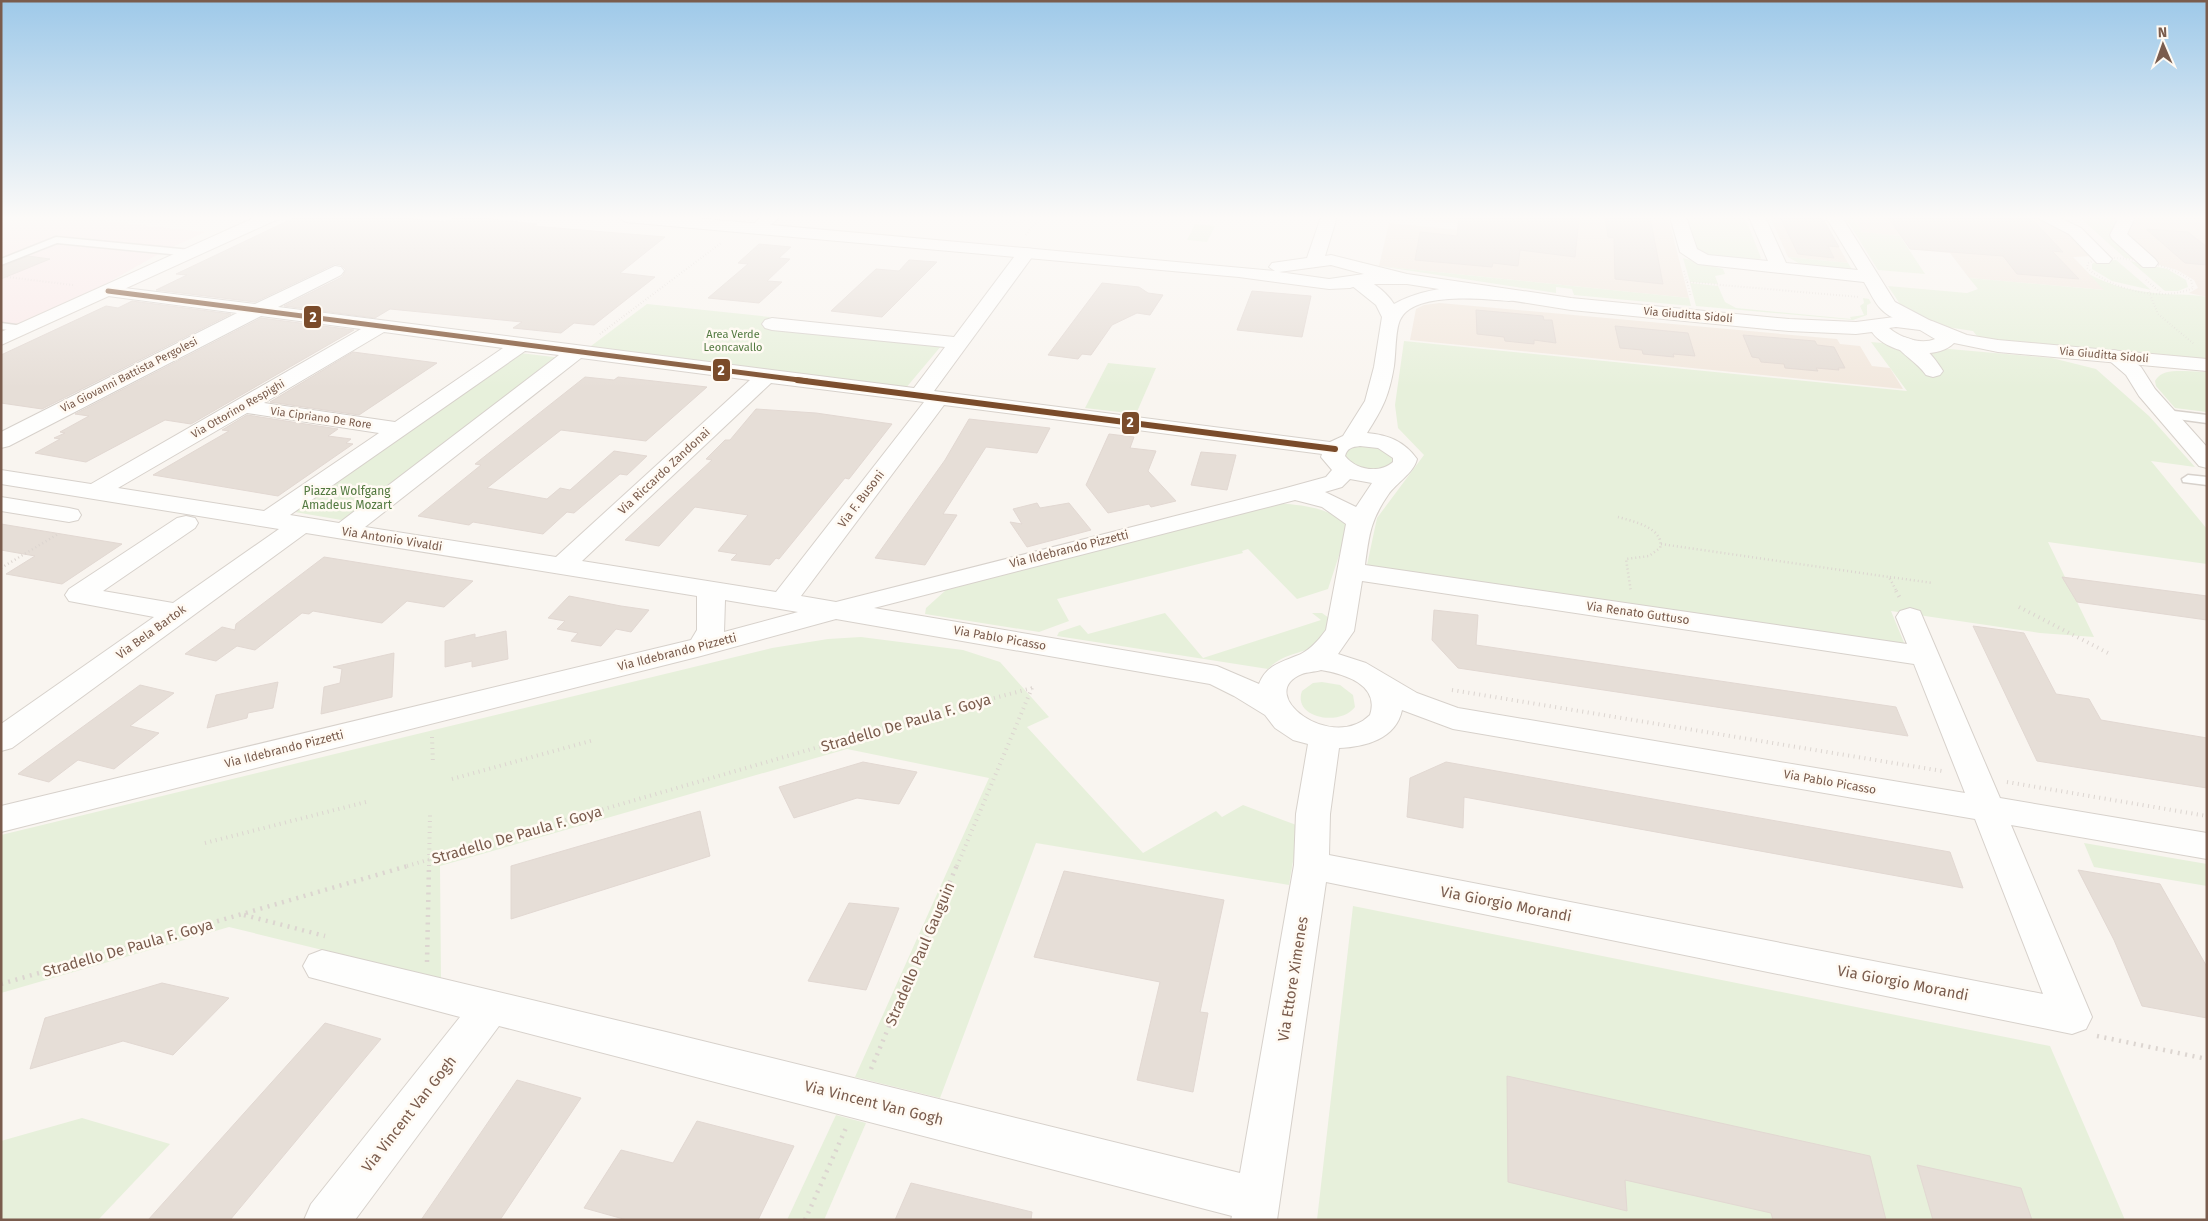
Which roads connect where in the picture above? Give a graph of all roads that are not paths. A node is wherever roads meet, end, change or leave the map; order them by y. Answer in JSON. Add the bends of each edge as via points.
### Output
{"nodes":[{"id":1,"x":146,"y":274,"type":"edge"},
{"id":2,"x":329,"y":274,"type":"edge"},
{"id":3,"x":1011,"y":274,"type":"edge"},
{"id":4,"x":1318,"y":274,"type":"edge"},
{"id":5,"x":1354,"y":274,"type":"edge"},
{"id":6,"x":1357,"y":274,"type":"edge"},
{"id":7,"x":1364,"y":274,"type":"edge"},
{"id":8,"x":1836,"y":274,"type":"edge"},
{"id":9,"x":1868,"y":274,"type":"edge"},
{"id":10,"x":1870,"y":277,"type":"junction"},
{"id":11,"x":1329,"y":284,"type":"junction"},
{"id":12,"x":108,"y":291,"type":"junction"},
{"id":13,"x":1373,"y":294,"type":"junction"},
{"id":14,"x":1530,"y":298,"type":"junction"},
{"id":15,"x":257,"y":310,"type":"junction"},
{"id":16,"x":1391,"y":319,"type":"junction"},
{"id":17,"x":772,"y":324,"type":"dead end"},
{"id":18,"x":1,"y":326,"type":"edge"},
{"id":19,"x":381,"y":326,"type":"junction"},
{"id":20,"x":1889,"y":327,"type":"junction"},
{"id":21,"x":24,"y":329,"type":"junction"},
{"id":22,"x":1,"y":339,"type":"edge"},
{"id":23,"x":522,"y":344,"type":"junction"},
{"id":24,"x":959,"y":344,"type":"junction"},
{"id":25,"x":1933,"y":346,"type":"junction"},
{"id":26,"x":577,"y":351,"type":"junction"},
{"id":27,"x":2065,"y":352,"type":"junction"},
{"id":28,"x":2114,"y":356,"type":"junction"},
{"id":29,"x":2180,"y":362,"type":"junction"},
{"id":30,"x":2204,"y":365,"type":"edge"},
{"id":31,"x":766,"y":376,"type":"junction"},
{"id":32,"x":2146,"y":392,"type":"junction"},
{"id":33,"x":929,"y":397,"type":"junction"},
{"id":34,"x":1376,"y":401,"type":"junction"},
{"id":35,"x":243,"y":406,"type":"junction"},
{"id":36,"x":2166,"y":414,"type":"junction"},
{"id":37,"x":2207,"y":419,"type":"edge"},
{"id":38,"x":399,"y":429,"type":"junction"},
{"id":39,"x":1,"y":441,"type":"edge"},
{"id":40,"x":1387,"y":444,"type":"junction"},
{"id":41,"x":1344,"y":453,"type":"junction"},
{"id":42,"x":2207,"y":461,"type":"edge"},
{"id":43,"x":1394,"y":473,"type":"junction"},
{"id":44,"x":1,"y":477,"type":"edge"},
{"id":45,"x":2188,"y":479,"type":"dead end"},
{"id":46,"x":2207,"y":481,"type":"edge"},
{"id":47,"x":94,"y":492,"type":"junction"},
{"id":48,"x":1294,"y":493,"type":"junction"},
{"id":49,"x":1,"y":504,"type":"edge"},
{"id":50,"x":269,"y":519,"type":"junction"},
{"id":51,"x":67,"y":522,"type":"road end"},
{"id":52,"x":1359,"y":522,"type":"junction"},
{"id":53,"x":186,"y":523,"type":"dead end"},
{"id":54,"x":301,"y":524,"type":"junction"},
{"id":55,"x":344,"y":531,"type":"junction"},
{"id":56,"x":562,"y":566,"type":"junction"},
{"id":57,"x":1351,"y":571,"type":"junction"},
{"id":58,"x":950,"y":579,"type":"junction"},
{"id":59,"x":711,"y":590,"type":"junction"},
{"id":60,"x":783,"y":601,"type":"junction"},
{"id":61,"x":835,"y":610,"type":"junction"},
{"id":62,"x":179,"y":612,"type":"junction"},
{"id":63,"x":1910,"y":617,"type":"road end"},
{"id":64,"x":912,"y":623,"type":"junction"},
{"id":65,"x":1340,"y":631,"type":"junction"},
{"id":66,"x":702,"y":646,"type":"junction"},
{"id":67,"x":1925,"y":656,"type":"junction"},
{"id":68,"x":1297,"y":666,"type":"junction"},
{"id":69,"x":1217,"y":676,"type":"junction"},
{"id":70,"x":1369,"y":677,"type":"junction"},
{"id":71,"x":1448,"y":703,"type":"junction"},
{"id":72,"x":1273,"y":707,"type":"junction"},
{"id":73,"x":1374,"y":729,"type":"junction"},
{"id":74,"x":1325,"y":738,"type":"junction"},
{"id":75,"x":1,"y":740,"type":"edge"},
{"id":76,"x":1981,"y":793,"type":"junction"},
{"id":77,"x":1,"y":819,"type":"edge"},
{"id":78,"x":2207,"y":846,"type":"edge"},
{"id":79,"x":1311,"y":865,"type":"junction"},
{"id":80,"x":322,"y":966,"type":"dead end"},
{"id":81,"x":490,"y":1008,"type":"junction"},
{"id":82,"x":1256,"y":1210,"type":"edge"},
{"id":83,"x":327,"y":1220,"type":"edge"}],
"edges":[{"from":1,"to":12,"type":"street"},
{"from":2,"to":15,"type":"street","name":"Via Giovanni Battista Pergolesi"},
{"from":3,"to":24,"type":"street","name":"Via F. Busoni"},
{"from":4,"to":11,"type":"street","name":"Via Giuditta Sidoli"},
{"from":5,"to":11,"type":"street","name":"Via Giuditta Sidoli"},
{"from":6,"to":13,"type":"street"},
{"from":7,"to":14,"type":"street","name":"Via Giuditta Sidoli"},
{"from":8,"to":10,"type":"street"},
{"from":9,"to":10,"type":"street"},
{"from":10,"to":20,"type":"street"},
{"from":11,"to":13,"type":"street"},
{"from":12,"to":15,"type":"street"},
{"from":12,"to":21,"type":"street"},
{"from":13,"to":16,"type":"street","via":[[1387,306]]},
{"from":14,"to":16,"type":"street","name":"Via Giuditta Sidoli","via":[[1468,294],[1428,297],[1406,304]]},
{"from":14,"to":20,"type":"street","name":"Via Giuditta Sidoli","via":[[1785,324]]},
{"from":15,"to":19,"type":"street"},
{"from":15,"to":39,"type":"street","name":"Via Giovanni Battista Pergolesi"},
{"from":16,"to":34,"type":"street"},
{"from":17,"to":24,"type":"street"},
{"from":18,"to":21,"type":"lane"},
{"from":19,"to":23,"type":"street"},
{"from":19,"to":35,"type":"street","name":"Via Ottorino Respighi"},
{"from":20,"to":25,"type":"street"},
{"from":20,"to":25,"type":"street","name":"Via Giuditta Sidoli","via":[[1905,322]]},
{"from":21,"to":22,"type":"street"},
{"from":23,"to":26,"type":"street"},
{"from":23,"to":38,"type":"street"},
{"from":24,"to":33,"type":"street","name":"Via F. Busoni"},
{"from":25,"to":27,"type":"street","name":"Via Giuditta Sidoli","via":[[2001,346]]},
{"from":26,"to":31,"type":"street"},
{"from":26,"to":55,"type":"street"},
{"from":27,"to":28,"type":"street","name":"Via Giuditta Sidoli"},
{"from":27,"to":32,"type":"street","via":[[2101,364]]},
{"from":28,"to":29,"type":"street","name":"Via Giuditta Sidoli"},
{"from":28,"to":32,"type":"street","via":[[2119,370]]},
{"from":29,"to":30,"type":"street","name":"Via Giuditta Sidoli"},
{"from":29,"to":32,"type":"street","via":[[2149,371],[2142,378]]},
{"from":31,"to":33,"type":"street"},
{"from":31,"to":56,"type":"street","name":"Via Riccardo Zandonai"},
{"from":32,"to":36,"type":"street"},
{"from":33,"to":41,"type":"street"},
{"from":33,"to":60,"type":"street","name":"Via F. Busoni"},
{"from":34,"to":40,"type":"street","via":[[1379,430]]},
{"from":34,"to":41,"type":"street"},
{"from":35,"to":38,"type":"street","name":"Via Cipriano De Rore"},
{"from":35,"to":47,"type":"street","name":"Via Ottorino Respighi"},
{"from":36,"to":37,"type":"lane"},
{"from":36,"to":42,"type":"street"},
{"from":38,"to":50,"type":"street"},
{"from":40,"to":41,"type":"street","via":[[1369,440]]},
{"from":40,"to":43,"type":"street","via":[[1402,453],[1405,459]]},
{"from":41,"to":43,"type":"street","via":[[1375,476]]},
{"from":41,"to":48,"type":"street","name":"Via Ildebrando Pizzetti","via":[[1334,482]]},
{"from":41,"to":52,"type":"street"},
{"from":43,"to":52,"type":"street"},
{"from":44,"to":47,"type":"street","name":"Via Antonio Vivaldi"},
{"from":45,"to":46,"type":"lane"},
{"from":47,"to":50,"type":"street","name":"Via Antonio Vivaldi"},
{"from":48,"to":52,"type":"street","via":[[1314,495],[1341,506]]},
{"from":48,"to":58,"type":"street","name":"Via Ildebrando Pizzetti"},
{"from":49,"to":51,"type":"street"},
{"from":50,"to":54,"type":"street","name":"Via Antonio Vivaldi"},
{"from":52,"to":57,"type":"street"},
{"from":53,"to":62,"type":"street","via":[[79,595]]},
{"from":54,"to":55,"type":"street","name":"Via Antonio Vivaldi"},
{"from":54,"to":62,"type":"street","name":"Via Bela Bartok"},
{"from":55,"to":56,"type":"street","name":"Via Antonio Vivaldi"},
{"from":56,"to":59,"type":"street","name":"Via Antonio Vivaldi"},
{"from":57,"to":65,"type":"street"},
{"from":57,"to":67,"type":"street","name":"Via Renato Guttuso"},
{"from":58,"to":61,"type":"street","name":"Via Ildebrando Pizzetti"},
{"from":58,"to":64,"type":"street","via":[[920,596],[912,610]]},
{"from":59,"to":60,"type":"street","name":"Via Antonio Vivaldi"},
{"from":59,"to":66,"type":"street","via":[[711,630]]},
{"from":60,"to":61,"type":"street","name":"Via Pablo Picasso"},
{"from":61,"to":64,"type":"street","name":"Via Pablo Picasso"},
{"from":61,"to":66,"type":"street","name":"Via Ildebrando Pizzetti"},
{"from":62,"to":75,"type":"street","name":"Via Bela Bartok"},
{"from":63,"to":67,"type":"street"},
{"from":64,"to":69,"type":"street","name":"Via Pablo Picasso"},
{"from":65,"to":68,"type":"street","via":[[1327,648]]},
{"from":65,"to":70,"type":"street","via":[[1347,650]]},
{"from":66,"to":77,"type":"street","name":"Via Ildebrando Pizzetti"},
{"from":67,"to":76,"type":"street"},
{"from":68,"to":69,"type":"street","name":"Via Pablo Picasso","via":[[1267,674]]},
{"from":68,"to":70,"type":"street","name":"Via Pablo Picasso","via":[[1334,662]]},
{"from":68,"to":72,"type":"street","via":[[1277,677],[1270,696]]},
{"from":69,"to":72,"type":"street","name":"Via Pablo Picasso"},
{"from":70,"to":71,"type":"street","name":"Via Pablo Picasso","via":[[1406,700]]},
{"from":70,"to":73,"type":"street","via":[[1386,696],[1388,708]]},
{"from":71,"to":73,"type":"street","name":"Via Pablo Picasso"},
{"from":71,"to":76,"type":"street","name":"Via Pablo Picasso"},
{"from":72,"to":74,"type":"street","name":"Via Pablo Picasso","via":[[1293,727]]},
{"from":73,"to":74,"type":"street","name":"Via Pablo Picasso","via":[[1360,736]]},
{"from":74,"to":79,"type":"street","name":"Via Ettore Ximenes","via":[[1313,814]]},
{"from":76,"to":78,"type":"street","name":"Via Pablo Picasso"},
{"from":76,"to":79,"type":"street","name":"Via Giorgio Morandi","via":[[2072,1017]]},
{"from":79,"to":82,"type":"street","name":"Via Ettore Ximenes"},
{"from":80,"to":81,"type":"street","name":"Via Vincent Van Gogh"},
{"from":81,"to":82,"type":"street","name":"Via Vincent Van Gogh","via":[[858,1099]]},
{"from":81,"to":83,"type":"street","name":"Via Vincent Van Gogh"}]}
